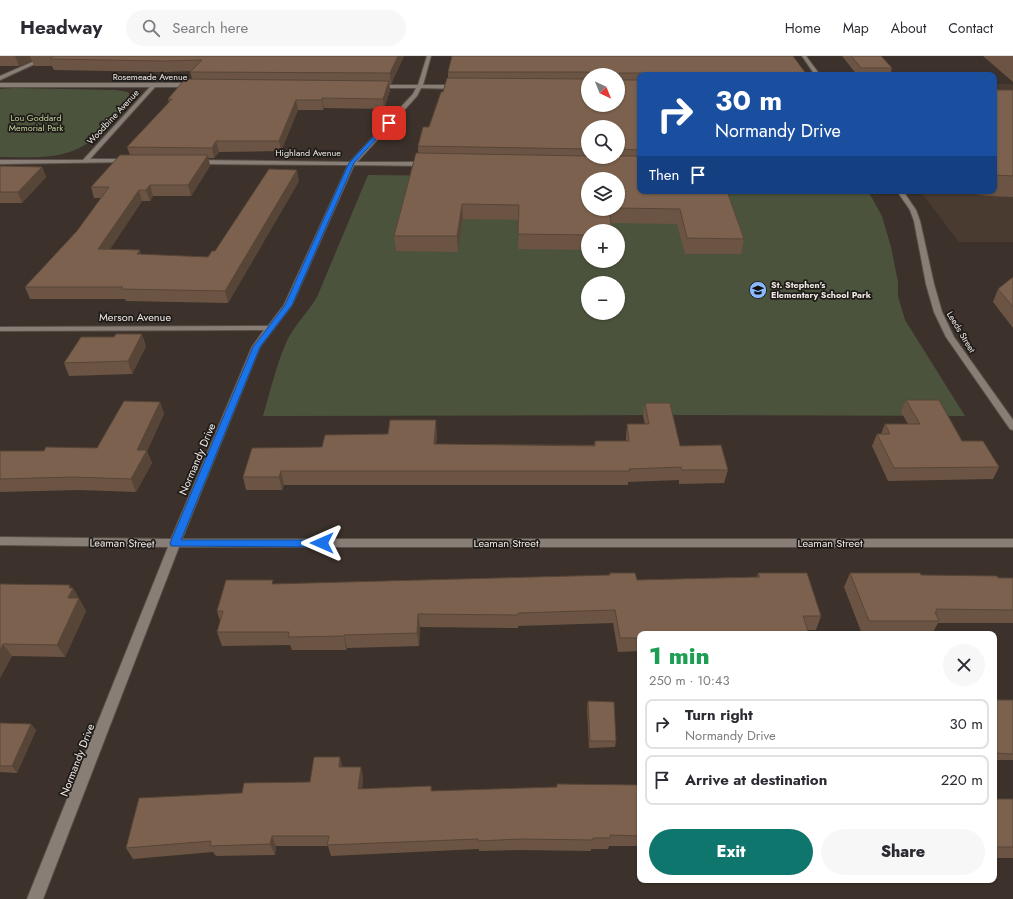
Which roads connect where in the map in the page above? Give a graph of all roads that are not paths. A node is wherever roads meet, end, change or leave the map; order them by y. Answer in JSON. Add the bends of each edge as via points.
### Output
{"nodes":[{"id":1,"x":50,"y":56,"type":"edge"},
{"id":2,"x":429,"y":56,"type":"edge"},
{"id":3,"x":804,"y":56,"type":"edge"},
{"id":4,"x":816,"y":72,"type":"edge"},
{"id":5,"x":0,"y":78,"type":"edge"},
{"id":6,"x":0,"y":85,"type":"edge"},
{"id":7,"x":154,"y":85,"type":"junction"},
{"id":8,"x":201,"y":85,"type":"edge"},
{"id":9,"x":373,"y":86,"type":"edge"},
{"id":10,"x":420,"y":86,"type":"junction"},
{"id":11,"x":466,"y":87,"type":"edge"},
{"id":12,"x":85,"y":161,"type":"junction"},
{"id":13,"x":132,"y":161,"type":"edge"},
{"id":14,"x":0,"y":162,"type":"edge"},
{"id":15,"x":187,"y":162,"type":"edge"},
{"id":16,"x":352,"y":163,"type":"junction"},
{"id":17,"x":430,"y":164,"type":"edge"},
{"id":18,"x":902,"y":194,"type":"edge"},
{"id":19,"x":271,"y":328,"type":"junction"},
{"id":20,"x":0,"y":329,"type":"edge"},
{"id":21,"x":1013,"y":427,"type":"edge"},
{"id":22,"x":0,"y":541,"type":"edge"},
{"id":23,"x":175,"y":543,"type":"junction"},
{"id":24,"x":1013,"y":543,"type":"edge"},
{"id":25,"x":35,"y":899,"type":"edge"}],
"edges":[{"from":1,"to":5,"type":"street"},
{"from":2,"to":10,"type":"street","name":"Normandy Drive"},
{"from":3,"to":4,"type":"street"},
{"from":6,"to":7,"type":"street","name":"Rosemeade Avenue"},
{"from":7,"to":8,"type":"street","name":"Rosemeade Avenue"},
{"from":7,"to":12,"type":"street","name":"Woodbine Avenue"},
{"from":9,"to":10,"type":"street"},
{"from":10,"to":11,"type":"street"},
{"from":10,"to":16,"type":"street","name":"Normandy Drive","via":[[415,95]]},
{"from":12,"to":13,"type":"street"},
{"from":12,"to":14,"type":"street"},
{"from":15,"to":16,"type":"street","name":"Highland Avenue"},
{"from":16,"to":17,"type":"street","name":"Highland Avenue"},
{"from":16,"to":19,"type":"street","name":"Normandy Drive","via":[[288,305]]},
{"from":18,"to":21,"type":"street","name":"Leeds Street","via":[[914,210],[938,312],[950,337]]},
{"from":19,"to":20,"type":"street","name":"Merson Avenue"},
{"from":19,"to":23,"type":"street","name":"Normandy Drive","via":[[256,347]]},
{"from":22,"to":23,"type":"street","name":"Leaman Street"},
{"from":23,"to":24,"type":"street","name":"Leaman Street"},
{"from":23,"to":25,"type":"street","name":"Normandy Drive"}]}
